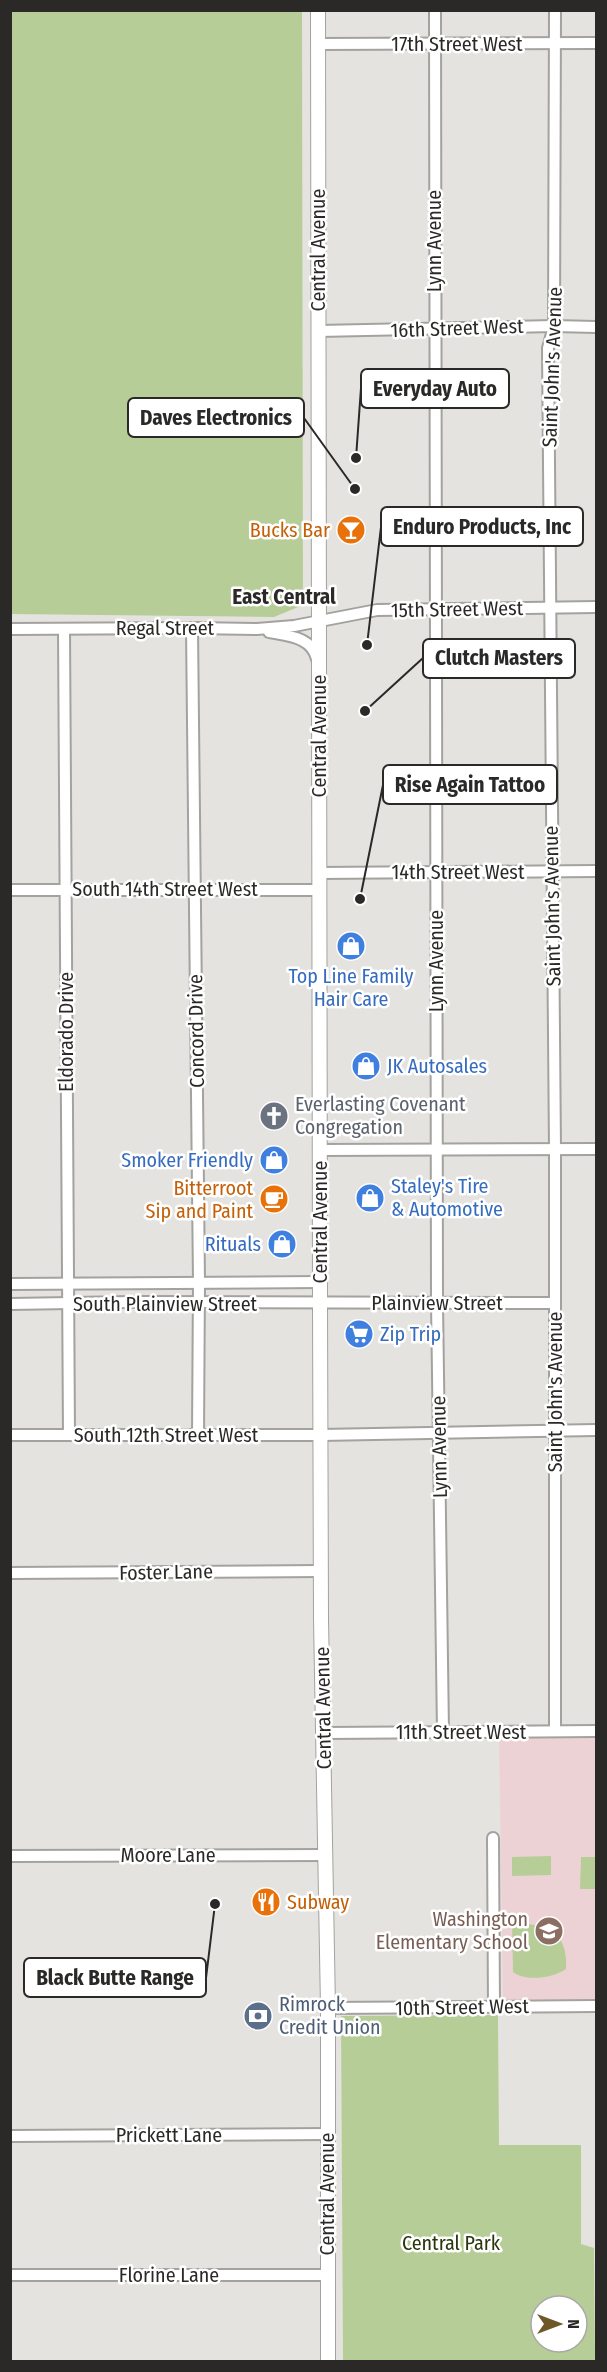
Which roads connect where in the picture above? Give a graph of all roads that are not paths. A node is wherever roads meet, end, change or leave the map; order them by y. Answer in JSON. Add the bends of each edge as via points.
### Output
{"nodes":[{"id":1,"x":318,"y":10,"type":"edge"},
{"id":2,"x":435,"y":10,"type":"edge"},
{"id":3,"x":555,"y":10,"type":"edge"},
{"id":4,"x":555,"y":43,"type":"junction"},
{"id":5,"x":597,"y":43,"type":"edge"},
{"id":6,"x":318,"y":44,"type":"junction"},
{"id":7,"x":435,"y":45,"type":"junction"},
{"id":8,"x":554,"y":326,"type":"junction"},
{"id":9,"x":597,"y":327,"type":"edge"},
{"id":10,"x":434,"y":330,"type":"junction"},
{"id":11,"x":318,"y":332,"type":"junction"},
{"id":12,"x":597,"y":607,"type":"edge"},
{"id":13,"x":437,"y":608,"type":"junction"},
{"id":14,"x":552,"y":608,"type":"junction"},
{"id":15,"x":319,"y":620,"type":"junction"},
{"id":16,"x":192,"y":627,"type":"junction"},
{"id":17,"x":10,"y":629,"type":"edge"},
{"id":18,"x":64,"y":629,"type":"junction"},
{"id":19,"x":257,"y":629,"type":"junction"},
{"id":20,"x":319,"y":667,"type":"junction"},
{"id":21,"x":436,"y":871,"type":"junction"},
{"id":22,"x":597,"y":871,"type":"edge"},
{"id":23,"x":552,"y":872,"type":"junction"},
{"id":24,"x":319,"y":873,"type":"junction"},
{"id":25,"x":65,"y":889,"type":"junction"},
{"id":26,"x":10,"y":890,"type":"edge"},
{"id":27,"x":195,"y":890,"type":"junction"},
{"id":28,"x":319,"y":890,"type":"junction"},
{"id":29,"x":555,"y":1149,"type":"junction"},
{"id":30,"x":597,"y":1149,"type":"edge"},
{"id":31,"x":320,"y":1150,"type":"junction"},
{"id":32,"x":437,"y":1150,"type":"junction"},
{"id":33,"x":199,"y":1282,"type":"junction"},
{"id":34,"x":320,"y":1282,"type":"junction"},
{"id":35,"x":10,"y":1284,"type":"edge"},
{"id":36,"x":67,"y":1284,"type":"junction"},
{"id":37,"x":437,"y":1303,"type":"junction"},
{"id":38,"x":554,"y":1303,"type":"junction"},
{"id":39,"x":10,"y":1304,"type":"edge"},
{"id":40,"x":68,"y":1304,"type":"junction"},
{"id":41,"x":199,"y":1304,"type":"junction"},
{"id":42,"x":320,"y":1304,"type":"junction"},
{"id":43,"x":597,"y":1430,"type":"edge"},
{"id":44,"x":555,"y":1431,"type":"junction"},
{"id":45,"x":438,"y":1433,"type":"junction"},
{"id":46,"x":10,"y":1435,"type":"edge"},
{"id":47,"x":69,"y":1435,"type":"junction"},
{"id":48,"x":198,"y":1435,"type":"junction"},
{"id":49,"x":321,"y":1435,"type":"junction"},
{"id":50,"x":321,"y":1571,"type":"junction"},
{"id":51,"x":10,"y":1573,"type":"edge"},
{"id":52,"x":555,"y":1731,"type":"junction"},
{"id":53,"x":597,"y":1731,"type":"edge"},
{"id":54,"x":443,"y":1732,"type":"junction"},
{"id":55,"x":325,"y":1733,"type":"junction"},
{"id":56,"x":493,"y":1838,"type":"dead end"},
{"id":57,"x":326,"y":1855,"type":"junction"},
{"id":58,"x":10,"y":1856,"type":"edge"},
{"id":59,"x":597,"y":2006,"type":"edge"},
{"id":60,"x":494,"y":2007,"type":"junction"},
{"id":61,"x":328,"y":2008,"type":"junction"},
{"id":62,"x":327,"y":2134,"type":"junction"},
{"id":63,"x":10,"y":2136,"type":"edge"},
{"id":64,"x":10,"y":2275,"type":"edge"},
{"id":65,"x":327,"y":2275,"type":"junction"},
{"id":66,"x":328,"y":2361,"type":"edge"}],
"edges":[{"from":1,"to":6,"type":"main road","name":"Central Avenue"},
{"from":2,"to":7,"type":"street","name":"Lynn Avenue"},
{"from":3,"to":4,"type":"street","name":"Saint John's Avenue"},
{"from":4,"to":5,"type":"street","name":"17th Street West"},
{"from":4,"to":7,"type":"street","name":"17th Street West"},
{"from":4,"to":8,"type":"street","name":"Saint John's Avenue"},
{"from":6,"to":7,"type":"street","name":"17th Street West"},
{"from":6,"to":11,"type":"main road","name":"Central Avenue"},
{"from":7,"to":10,"type":"street","name":"Lynn Avenue"},
{"from":8,"to":9,"type":"street","name":"16th Street West"},
{"from":8,"to":10,"type":"street","name":"16th Street West"},
{"from":8,"to":14,"type":"street","name":"Saint John's Avenue","via":[[548,348]]},
{"from":10,"to":11,"type":"street","name":"16th Street West"},
{"from":10,"to":13,"type":"street","name":"Lynn Avenue"},
{"from":11,"to":15,"type":"main road","name":"Central Avenue"},
{"from":12,"to":14,"type":"street","name":"15th Street West"},
{"from":13,"to":14,"type":"street","name":"15th Street West"},
{"from":13,"to":15,"type":"street","name":"15th Street West","via":[[377,610]]},
{"from":13,"to":21,"type":"street","name":"Lynn Avenue"},
{"from":14,"to":23,"type":"street","name":"Saint John's Avenue"},
{"from":15,"to":19,"type":"street","name":"Regal Street"},
{"from":15,"to":20,"type":"main road","name":"Central Avenue"},
{"from":16,"to":18,"type":"street","name":"Regal Street"},
{"from":16,"to":19,"type":"street","name":"Regal Street"},
{"from":16,"to":27,"type":"street","name":"Concord Drive"},
{"from":17,"to":18,"type":"street","name":"Regal Street"},
{"from":18,"to":25,"type":"street","name":"Eldorado Drive"},
{"from":19,"to":20,"type":"street","via":[[307,642],[314,649]]},
{"from":20,"to":24,"type":"main road","name":"Central Avenue"},
{"from":21,"to":23,"type":"street","name":"14th Street West"},
{"from":21,"to":24,"type":"street","name":"14th Street West"},
{"from":21,"to":32,"type":"street","name":"Lynn Avenue"},
{"from":22,"to":23,"type":"street","name":"14th Street West"},
{"from":23,"to":29,"type":"street","name":"Saint John's Avenue"},
{"from":24,"to":28,"type":"main road","name":"Central Avenue"},
{"from":25,"to":26,"type":"street","name":"South 14th Street West"},
{"from":25,"to":27,"type":"street","name":"South 14th Street West"},
{"from":25,"to":36,"type":"street","name":"Eldorado Drive"},
{"from":27,"to":28,"type":"street","name":"South 14th Street West"},
{"from":27,"to":33,"type":"street","name":"Concord Drive"},
{"from":28,"to":31,"type":"main road","name":"Central Avenue"},
{"from":29,"to":30,"type":"street"},
{"from":29,"to":32,"type":"street"},
{"from":29,"to":38,"type":"street","name":"Saint John's Avenue"},
{"from":31,"to":32,"type":"street"},
{"from":31,"to":34,"type":"main road","name":"Central Avenue"},
{"from":32,"to":37,"type":"street","name":"Lynn Avenue"},
{"from":33,"to":34,"type":"street","name":"South Plainview Street"},
{"from":33,"to":36,"type":"street","name":"South Plainview Street"},
{"from":33,"to":41,"type":"street","name":"Concord Drive"},
{"from":34,"to":42,"type":"main road","name":"Central Avenue"},
{"from":35,"to":36,"type":"street","name":"South Plainview Street"},
{"from":36,"to":40,"type":"street","name":"Eldorado Drive"},
{"from":37,"to":38,"type":"street","name":"Plainview Street"},
{"from":37,"to":42,"type":"street","name":"Plainview Street"},
{"from":37,"to":45,"type":"street","name":"Lynn Avenue"},
{"from":38,"to":44,"type":"street","name":"Saint John's Avenue"},
{"from":39,"to":40,"type":"street","name":"South Plainview Street"},
{"from":40,"to":41,"type":"street","name":"South Plainview Street"},
{"from":40,"to":47,"type":"street","name":"Eldorado Drive"},
{"from":41,"to":42,"type":"street","name":"South Plainview Street"},
{"from":41,"to":48,"type":"street","name":"Concord Drive"},
{"from":42,"to":49,"type":"main road","name":"Central Avenue"},
{"from":43,"to":44,"type":"street","name":"South 12th Street West"},
{"from":44,"to":45,"type":"street","name":"South 12th Street West"},
{"from":44,"to":52,"type":"street","name":"Saint John's Avenue"},
{"from":45,"to":49,"type":"street","name":"South 12th Street West"},
{"from":45,"to":54,"type":"street","name":"Lynn Avenue"},
{"from":46,"to":47,"type":"street","name":"South 12th Street West"},
{"from":47,"to":48,"type":"street","name":"South 12th Street West"},
{"from":48,"to":49,"type":"street","name":"South 12th Street West"},
{"from":49,"to":50,"type":"main road","name":"Central Avenue"},
{"from":50,"to":51,"type":"street","name":"Foster Lane"},
{"from":50,"to":55,"type":"main road","name":"Central Avenue"},
{"from":52,"to":53,"type":"street","name":"11th Street West"},
{"from":52,"to":54,"type":"street","name":"11th Street West"},
{"from":54,"to":55,"type":"street","name":"11th Street West"},
{"from":55,"to":57,"type":"main road","name":"Central Avenue"},
{"from":56,"to":60,"type":"street"},
{"from":57,"to":58,"type":"street","name":"Moore Lane"},
{"from":57,"to":61,"type":"main road","name":"Central Avenue"},
{"from":59,"to":60,"type":"street","name":"10th Street West"},
{"from":60,"to":61,"type":"street","name":"10th Street West"},
{"from":61,"to":62,"type":"main road","name":"Central Avenue"},
{"from":62,"to":63,"type":"street","name":"Prickett Lane"},
{"from":62,"to":65,"type":"main road","name":"Central Avenue"},
{"from":64,"to":65,"type":"street","name":"Florine Lane"},
{"from":65,"to":66,"type":"main road","name":"Central Avenue"}]}
